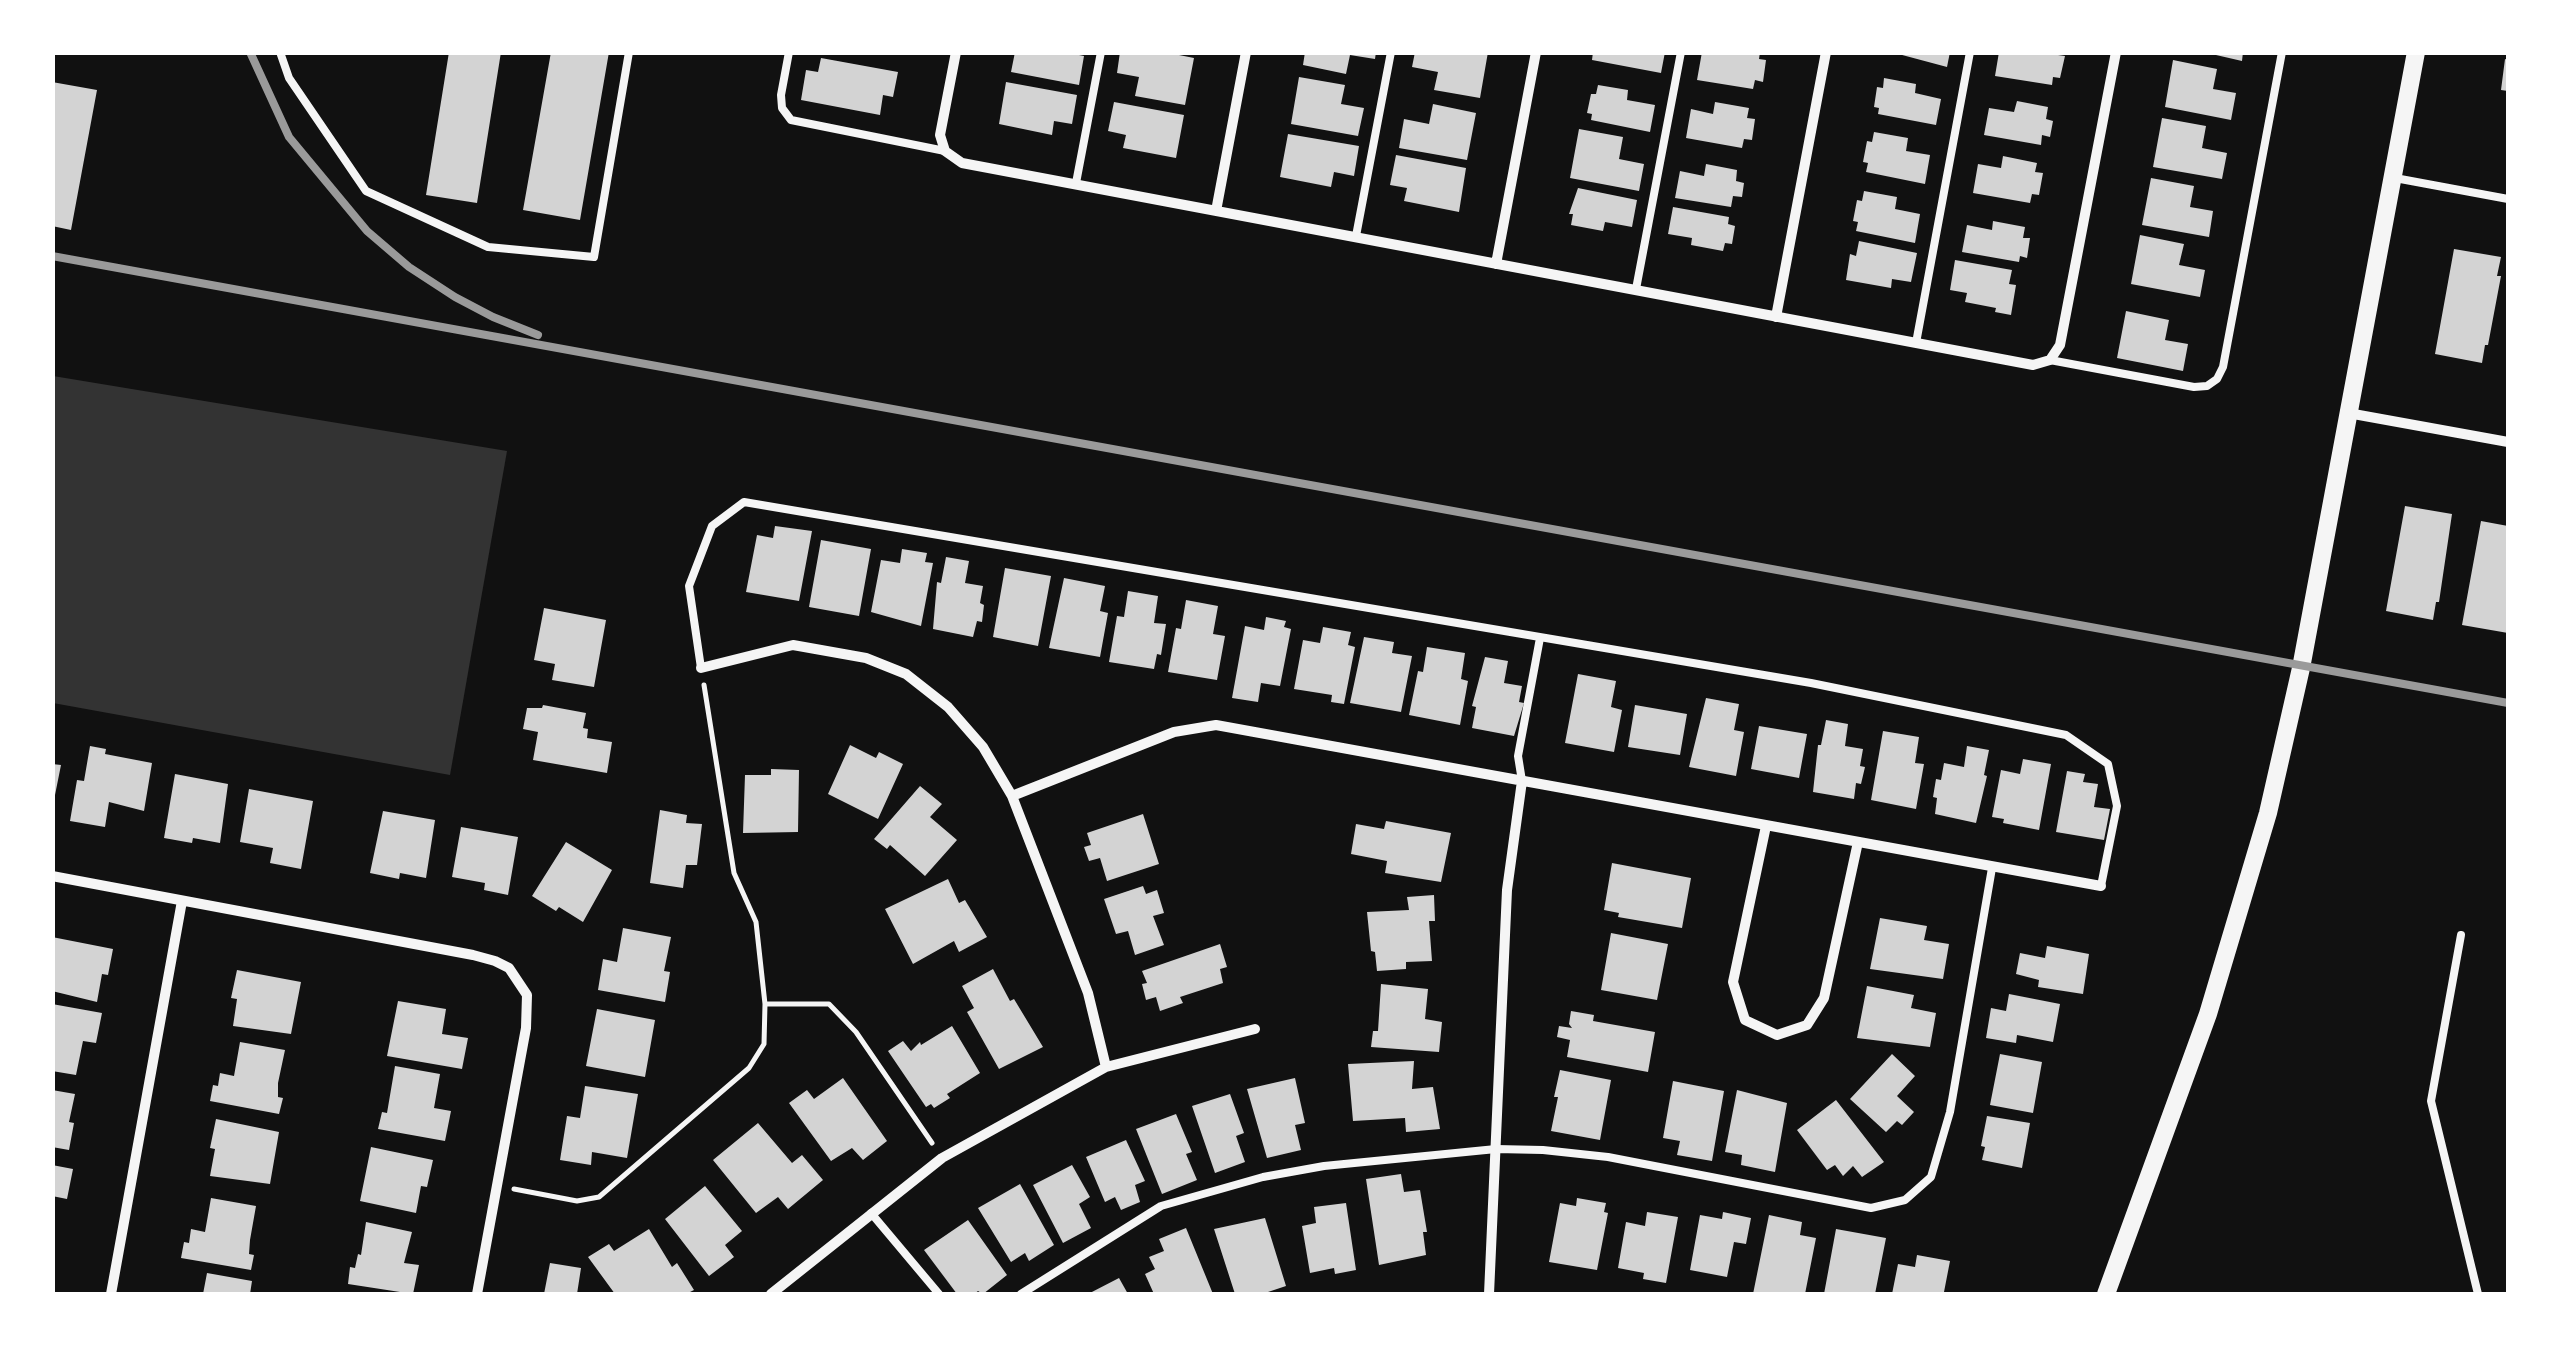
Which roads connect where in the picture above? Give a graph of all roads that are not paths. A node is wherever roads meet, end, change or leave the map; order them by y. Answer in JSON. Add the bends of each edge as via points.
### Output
{"nodes":[{"id":1,"x":280,"y":52,"type":"edge"},
{"id":2,"x":629,"y":52,"type":"edge"},
{"id":3,"x":789,"y":52,"type":"edge"},
{"id":4,"x":956,"y":52,"type":"edge"},
{"id":5,"x":1101,"y":52,"type":"edge"},
{"id":6,"x":1246,"y":52,"type":"edge"},
{"id":7,"x":1391,"y":52,"type":"edge"},
{"id":8,"x":1536,"y":52,"type":"edge"},
{"id":9,"x":1681,"y":52,"type":"edge"},
{"id":10,"x":1826,"y":52,"type":"edge"},
{"id":11,"x":1970,"y":52,"type":"edge"},
{"id":12,"x":2116,"y":52,"type":"edge"},
{"id":13,"x":2282,"y":52,"type":"edge"},
{"id":14,"x":2416,"y":52,"type":"edge"},
{"id":15,"x":944,"y":151,"type":"junction"},
{"id":16,"x":2392,"y":178,"type":"junction"},
{"id":17,"x":1076,"y":182,"type":"junction"},
{"id":18,"x":2508,"y":199,"type":"edge"},
{"id":19,"x":1216,"y":210,"type":"junction"},
{"id":20,"x":1356,"y":236,"type":"junction"},
{"id":21,"x":1496,"y":264,"type":"junction"},
{"id":22,"x":1636,"y":288,"type":"junction"},
{"id":23,"x":1776,"y":316,"type":"junction"},
{"id":24,"x":1916,"y":343,"type":"junction"},
{"id":25,"x":2050,"y":360,"type":"junction"},
{"id":26,"x":2348,"y":412,"type":"junction"},
{"id":27,"x":2508,"y":442,"type":"edge"},
{"id":28,"x":1540,"y":638,"type":"junction"},
{"id":29,"x":701,"y":668,"type":"joint"},
{"id":30,"x":1522,"y":781,"type":"junction"},
{"id":31,"x":1012,"y":796,"type":"junction"},
{"id":32,"x":1766,"y":826,"type":"junction"},
{"id":33,"x":1858,"y":842,"type":"junction"},
{"id":34,"x":1992,"y":868,"type":"junction"},
{"id":35,"x":52,"y":876,"type":"edge"},
{"id":36,"x":2101,"y":886,"type":"joint"},
{"id":37,"x":182,"y":901,"type":"junction"},
{"id":38,"x":2461,"y":935,"type":"dead end"},
{"id":39,"x":1256,"y":1030,"type":"dead end"},
{"id":40,"x":1106,"y":1068,"type":"junction"},
{"id":41,"x":1496,"y":1149,"type":"junction"},
{"id":42,"x":871,"y":1213,"type":"junction"},
{"id":43,"x":111,"y":1294,"type":"edge"},
{"id":44,"x":477,"y":1294,"type":"edge"},
{"id":45,"x":771,"y":1294,"type":"edge"},
{"id":46,"x":939,"y":1294,"type":"edge"},
{"id":47,"x":1021,"y":1294,"type":"edge"},
{"id":48,"x":1490,"y":1294,"type":"edge"},
{"id":49,"x":2106,"y":1294,"type":"edge"},
{"id":50,"x":2478,"y":1294,"type":"edge"}],
"edges":[{"from":1,"to":2,"type":"lane","via":[[289,78],[366,191],[488,247],[594,257]]},
{"from":3,"to":15,"type":"lane","via":[[781,95],[791,120]]},
{"from":4,"to":15,"type":"street","via":[[940,135]]},
{"from":5,"to":17,"type":"lane"},
{"from":6,"to":19,"type":"street"},
{"from":7,"to":20,"type":"lane"},
{"from":8,"to":21,"type":"street"},
{"from":9,"to":22,"type":"lane"},
{"from":10,"to":23,"type":"street"},
{"from":11,"to":24,"type":"lane"},
{"from":12,"to":25,"type":"street","via":[[2060,346]]},
{"from":13,"to":25,"type":"lane","via":[[2218,379],[2194,388]]},
{"from":14,"to":16,"type":"street"},
{"from":15,"to":17,"type":"street","via":[[962,163]]},
{"from":16,"to":18,"type":"lane"},
{"from":16,"to":26,"type":"street"},
{"from":17,"to":19,"type":"street"},
{"from":19,"to":20,"type":"street"},
{"from":20,"to":21,"type":"street"},
{"from":21,"to":22,"type":"street"},
{"from":22,"to":23,"type":"street"},
{"from":23,"to":24,"type":"street"},
{"from":24,"to":25,"type":"street","via":[[2033,366]]},
{"from":26,"to":27,"type":"street"},
{"from":26,"to":49,"type":"street","via":[[2268,812],[2208,1014]]},
{"from":28,"to":29,"type":"lane","via":[[744,502],[712,526],[688,586]]},
{"from":28,"to":30,"type":"lane","via":[[1518,756]]},
{"from":28,"to":36,"type":"lane","via":[[2066,735],[2108,764],[2117,806]]},
{"from":29,"to":31,"type":"street","via":[[793,645],[892,668],[948,707]]},
{"from":30,"to":31,"type":"street","via":[[1216,725],[1174,732]]},
{"from":30,"to":32,"type":"street"},
{"from":30,"to":41,"type":"street","via":[[1507,890]]},
{"from":31,"to":40,"type":"street","via":[[1088,993]]},
{"from":32,"to":33,"type":"street"},
{"from":32,"to":33,"type":"street","via":[[1733,982],[1745,1020],[1776,1034],[1808,1026],[1824,998]]},
{"from":33,"to":34,"type":"street"},
{"from":34,"to":36,"type":"street"},
{"from":34,"to":41,"type":"lane","via":[[1950,1112],[1931,1177],[1905,1200],[1871,1208],[1608,1158]]},
{"from":35,"to":37,"type":"street"},
{"from":37,"to":43,"type":"street"},
{"from":37,"to":44,"type":"street","via":[[473,955],[509,968],[527,995],[526,1028]]},
{"from":38,"to":50,"type":"lane","via":[[2431,1101]]},
{"from":39,"to":40,"type":"street"},
{"from":40,"to":42,"type":"street","via":[[942,1158]]},
{"from":41,"to":47,"type":"lane","via":[[1263,1176],[1160,1206]]},
{"from":41,"to":48,"type":"street"},
{"from":42,"to":45,"type":"street"},
{"from":42,"to":46,"type":"lane"}]}
